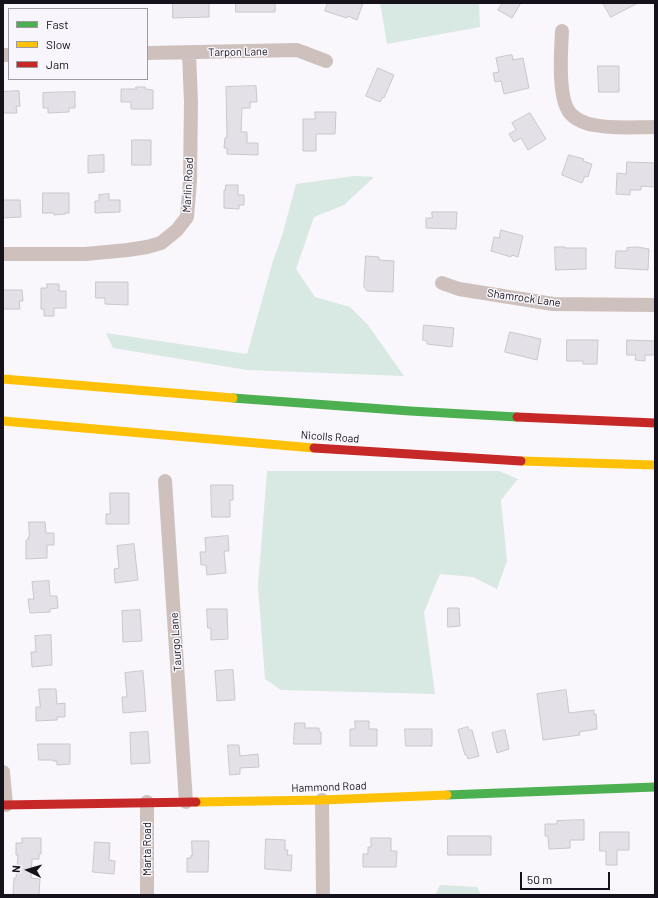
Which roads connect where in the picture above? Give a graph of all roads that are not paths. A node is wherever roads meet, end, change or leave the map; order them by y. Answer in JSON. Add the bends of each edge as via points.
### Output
{"nodes":[{"id":1,"x":562,"y":31,"type":"dead end"},
{"id":2,"x":148,"y":53,"type":"edge"},
{"id":3,"x":190,"y":53,"type":"junction"},
{"id":4,"x":326,"y":61,"type":"dead end"},
{"id":5,"x":655,"y":127,"type":"edge"},
{"id":6,"x":3,"y":254,"type":"edge"},
{"id":7,"x":442,"y":283,"type":"dead end"},
{"id":8,"x":655,"y":305,"type":"edge"},
{"id":9,"x":3,"y":379,"type":"edge"},
{"id":10,"x":3,"y":421,"type":"edge"},
{"id":11,"x":655,"y":423,"type":"edge"},
{"id":12,"x":655,"y":465,"type":"edge"},
{"id":13,"x":165,"y":481,"type":"dead end"},
{"id":14,"x":3,"y":772,"type":"edge"},
{"id":15,"x":655,"y":787,"type":"edge"},
{"id":16,"x":322,"y":800,"type":"junction"},
{"id":17,"x":147,"y":802,"type":"junction"},
{"id":18,"x":186,"y":802,"type":"junction"},
{"id":19,"x":5,"y":805,"type":"edge"},
{"id":20,"x":146,"y":895,"type":"edge"},
{"id":21,"x":323,"y":895,"type":"edge"}],
"edges":[{"from":1,"to":5,"type":"street","via":[[562,97],[568,112],[581,121],[594,125]]},
{"from":2,"to":3,"type":"street","name":"Tarpon Lane"},
{"from":3,"to":4,"type":"street","name":"Tarpon Lane","via":[[296,50]]},
{"from":3,"to":6,"type":"street","name":"Marlin Road","via":[[190,181],[187,217],[177,230],[161,243],[128,250],[85,254]]},
{"from":7,"to":8,"type":"street","name":"Shamrock Lane","via":[[459,289],[553,304]]},
{"from":9,"to":11,"type":"main road","via":[[346,408]]},
{"from":10,"to":12,"type":"main road","name":"Nicolls Road","via":[[369,452],[517,461]]},
{"from":13,"to":18,"type":"street","name":"Taurgo Lane"},
{"from":14,"to":19,"type":"street"},
{"from":15,"to":16,"type":"main road","name":"Hammond Road"},
{"from":16,"to":18,"type":"main road","name":"Hammond Road"},
{"from":16,"to":21,"type":"street"},
{"from":17,"to":18,"type":"main road","name":"Hammond Road"},
{"from":17,"to":19,"type":"main road","name":"Hammond Road"},
{"from":17,"to":20,"type":"street","name":"Marta Road"}]}
